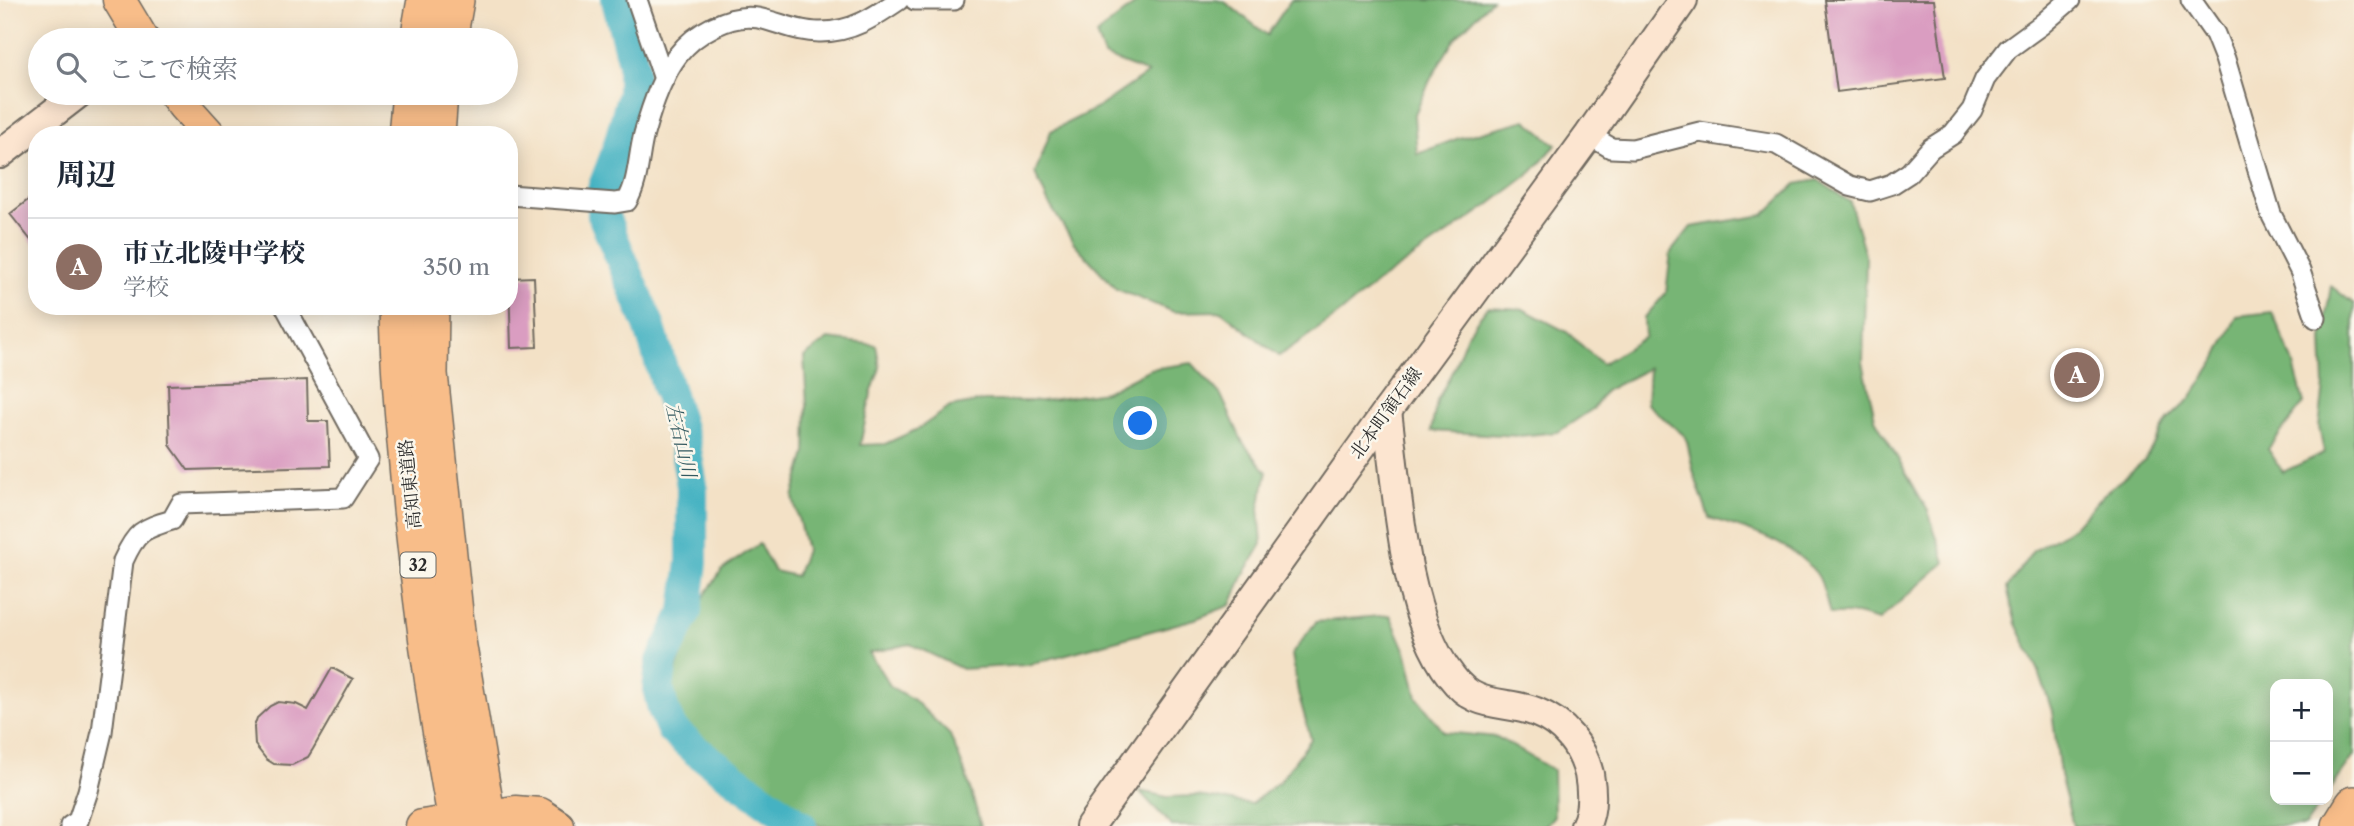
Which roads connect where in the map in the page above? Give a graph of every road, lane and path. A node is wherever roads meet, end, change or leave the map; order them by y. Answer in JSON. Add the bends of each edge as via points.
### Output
{"nodes":[{"id":1,"x":119,"y":0,"type":"edge"},
{"id":2,"x":426,"y":0,"type":"edge"},
{"id":3,"x":455,"y":0,"type":"edge"},
{"id":4,"x":637,"y":0,"type":"edge"},
{"id":5,"x":899,"y":0,"type":"edge"},
{"id":6,"x":915,"y":0,"type":"edge"},
{"id":7,"x":954,"y":0,"type":"edge"},
{"id":8,"x":1684,"y":0,"type":"edge"},
{"id":9,"x":2070,"y":0,"type":"edge"},
{"id":10,"x":2191,"y":0,"type":"edge"},
{"id":11,"x":136,"y":28,"type":"edge"},
{"id":12,"x":421,"y":28,"type":"edge"},
{"id":13,"x":450,"y":28,"type":"edge"},
{"id":14,"x":664,"y":79,"type":"junction"},
{"id":15,"x":63,"y":105,"type":"edge"},
{"id":16,"x":183,"y":105,"type":"edge"},
{"id":17,"x":410,"y":105,"type":"edge"},
{"id":18,"x":438,"y":105,"type":"edge"},
{"id":19,"x":36,"y":126,"type":"edge"},
{"id":20,"x":202,"y":126,"type":"edge"},
{"id":21,"x":408,"y":126,"type":"edge"},
{"id":22,"x":437,"y":126,"type":"edge"},
{"id":23,"x":28,"y":132,"type":"edge"},
{"id":24,"x":1589,"y":135,"type":"junction"},
{"id":25,"x":0,"y":154,"type":"edge"},
{"id":26,"x":518,"y":196,"type":"edge"},
{"id":27,"x":290,"y":315,"type":"edge"},
{"id":28,"x":398,"y":315,"type":"edge"},
{"id":29,"x":430,"y":315,"type":"edge"},
{"id":30,"x":2316,"y":318,"type":"dead end"},
{"id":31,"x":1387,"y":411,"type":"junction"},
{"id":32,"x":2354,"y":805,"type":"edge"},
{"id":33,"x":473,"y":822,"type":"edge"},
{"id":34,"x":71,"y":826,"type":"edge"},
{"id":35,"x":422,"y":826,"type":"edge"},
{"id":36,"x":558,"y":826,"type":"edge"},
{"id":37,"x":1090,"y":826,"type":"edge"},
{"id":38,"x":1586,"y":826,"type":"edge"},
{"id":39,"x":2341,"y":826,"type":"edge"}],
"edges":[{"from":1,"to":11,"type":"main road"},
{"from":2,"to":12,"type":"highway"},
{"from":3,"to":13,"type":"highway"},
{"from":4,"to":14,"type":"street"},
{"from":5,"to":14,"type":"street","via":[[851,28],[820,32],[754,17],[721,23],[699,34],[678,55]]},
{"from":6,"to":7,"type":"street"},
{"from":8,"to":24,"type":"main road","name":"北本町領石線"},
{"from":9,"to":24,"type":"street","via":[[2008,49],[1953,134],[1931,148],[1909,173],[1870,191],[1850,186],[1776,144],[1700,132],[1633,149],[1611,148]]},
{"from":10,"to":30,"type":"street","via":[[2215,34],[2225,59],[2271,215],[2300,271]]},
{"from":14,"to":26,"type":"street","via":[[627,201]]},
{"from":15,"to":19,"type":"main road"},
{"from":16,"to":20,"type":"main road"},
{"from":17,"to":21,"type":"highway"},
{"from":18,"to":22,"type":"highway"},
{"from":23,"to":25,"type":"main road"},
{"from":24,"to":31,"type":"main road","name":"北本町領石線"},
{"from":27,"to":34,"type":"street","via":[[368,459],[343,498],[181,505],[172,520],[146,527],[133,539],[123,561],[102,732],[85,801],[78,821]]},
{"from":28,"to":33,"type":"highway","name":"高知東道路","number":"32","via":[[398,372],[434,683]]},
{"from":29,"to":33,"type":"highway","name":"高知東道路","number":"32","via":[[429,374]]},
{"from":31,"to":37,"type":"main road","name":"北本町領石線"},
{"from":31,"to":38,"type":"main road","via":[[1409,574],[1436,653],[1468,693],[1489,703],[1536,712],[1577,742],[1592,789]]},
{"from":32,"to":39,"type":"highway"},
{"from":33,"to":35,"type":"main road"},
{"from":33,"to":36,"type":"main road","via":[[515,811],[540,814]]}]}
